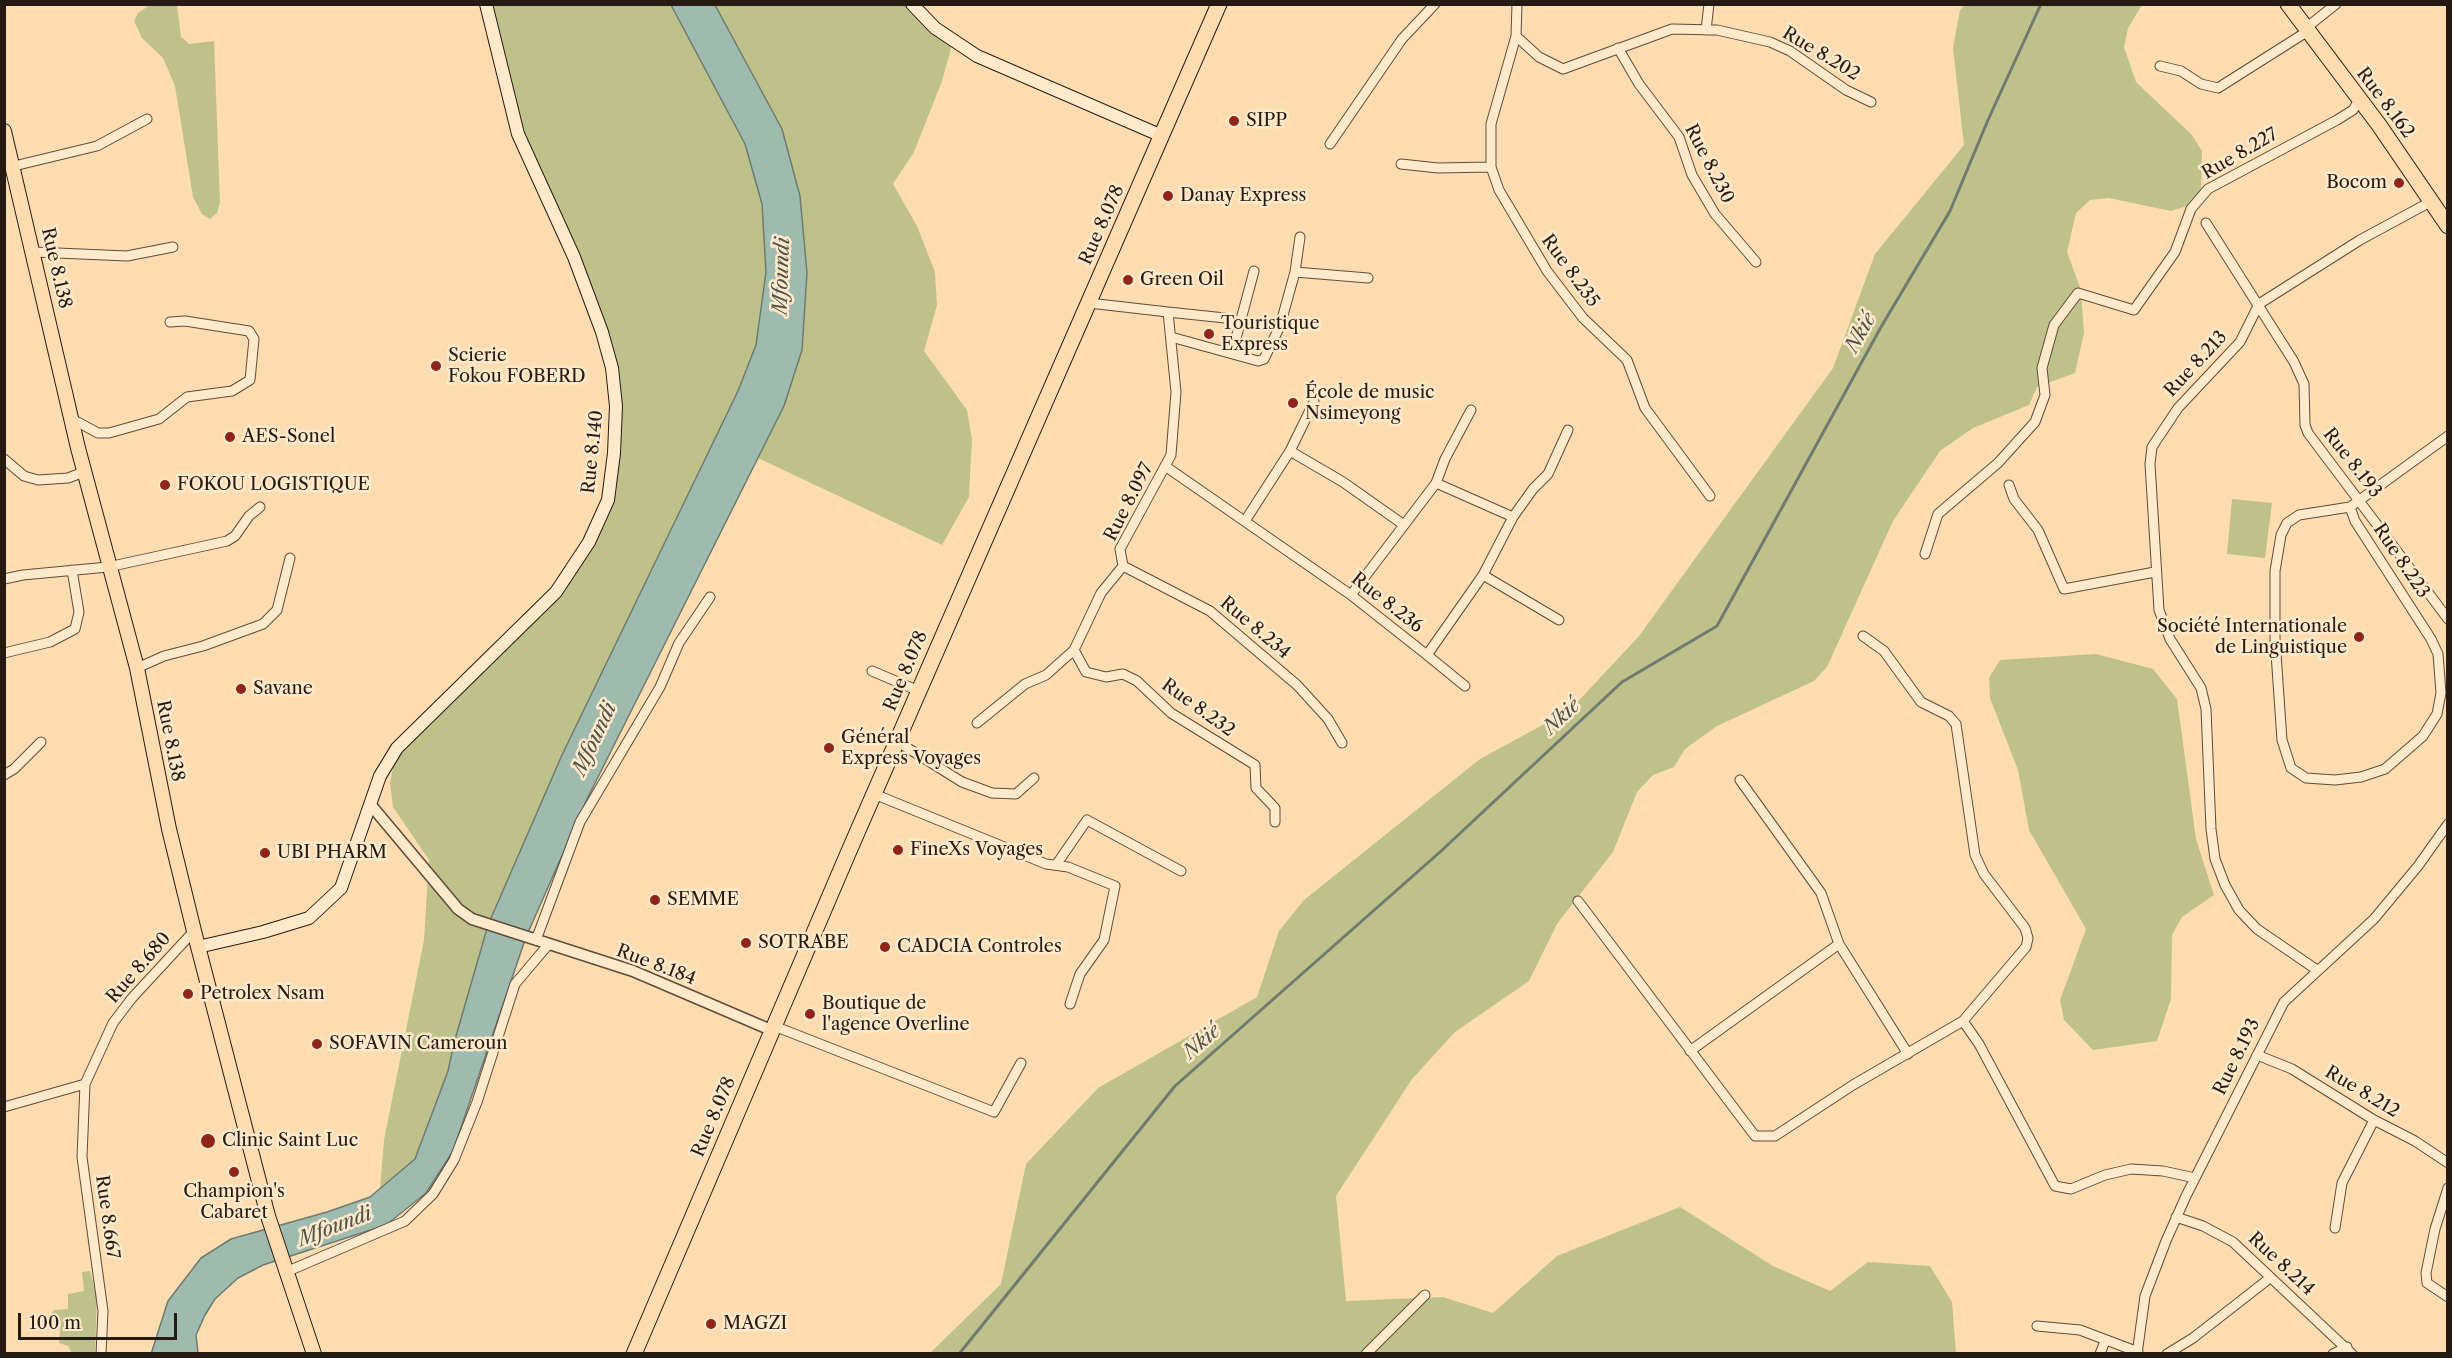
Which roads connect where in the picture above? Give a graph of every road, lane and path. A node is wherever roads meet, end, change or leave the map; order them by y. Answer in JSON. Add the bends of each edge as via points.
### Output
{"nodes":[{"id":1,"x":486,"y":4,"type":"edge"},
{"id":2,"x":912,"y":4,"type":"edge"},
{"id":3,"x":1219,"y":4,"type":"edge"},
{"id":4,"x":1435,"y":4,"type":"edge"},
{"id":5,"x":1517,"y":4,"type":"edge"},
{"id":6,"x":1709,"y":4,"type":"edge"},
{"id":7,"x":2288,"y":4,"type":"edge"},
{"id":8,"x":2336,"y":4,"type":"edge"},
{"id":9,"x":1706,"y":30,"type":"junction"},
{"id":10,"x":2307,"y":30,"type":"junction"},
{"id":11,"x":1516,"y":36,"type":"junction"},
{"id":12,"x":1618,"y":48,"type":"junction"},
{"id":13,"x":2160,"y":66,"type":"dead end"},
{"id":14,"x":2359,"y":100,"type":"junction"},
{"id":15,"x":1871,"y":102,"type":"dead end"},
{"id":16,"x":147,"y":118,"type":"dead end"},
{"id":17,"x":4,"y":131,"type":"edge"},
{"id":18,"x":1162,"y":136,"type":"junction"},
{"id":19,"x":1330,"y":144,"type":"dead end"},
{"id":20,"x":1401,"y":164,"type":"dead end"},
{"id":21,"x":14,"y":166,"type":"junction"},
{"id":22,"x":1491,"y":167,"type":"junction"},
{"id":23,"x":2432,"y":201,"type":"junction"},
{"id":24,"x":2206,"y":223,"type":"dead end"},
{"id":25,"x":2448,"y":226,"type":"edge"},
{"id":26,"x":1300,"y":237,"type":"dead end"},
{"id":27,"x":173,"y":247,"type":"dead end"},
{"id":28,"x":34,"y":252,"type":"junction"},
{"id":29,"x":1755,"y":262,"type":"dead end"},
{"id":30,"x":1254,"y":271,"type":"dead end"},
{"id":31,"x":1295,"y":272,"type":"junction"},
{"id":32,"x":1368,"y":278,"type":"dead end"},
{"id":33,"x":1089,"y":303,"type":"junction"},
{"id":34,"x":2259,"y":304,"type":"junction"},
{"id":35,"x":1168,"y":312,"type":"junction"},
{"id":36,"x":1225,"y":318,"type":"dead end"},
{"id":37,"x":170,"y":322,"type":"dead end"},
{"id":38,"x":1171,"y":337,"type":"junction"},
{"id":39,"x":1232,"y":353,"type":"junction"},
{"id":40,"x":1314,"y":402,"type":"dead end"},
{"id":41,"x":1471,"y":410,"type":"dead end"},
{"id":42,"x":72,"y":419,"type":"junction"},
{"id":43,"x":1568,"y":430,"type":"dead end"},
{"id":44,"x":2448,"y":436,"type":"edge"},
{"id":45,"x":1290,"y":451,"type":"junction"},
{"id":46,"x":4,"y":459,"type":"edge"},
{"id":47,"x":1165,"y":466,"type":"junction"},
{"id":48,"x":84,"y":472,"type":"junction"},
{"id":49,"x":1436,"y":483,"type":"junction"},
{"id":50,"x":2009,"y":485,"type":"dead end"},
{"id":51,"x":1710,"y":496,"type":"dead end"},
{"id":52,"x":2360,"y":500,"type":"junction"},
{"id":53,"x":260,"y":507,"type":"dead end"},
{"id":54,"x":2350,"y":507,"type":"junction"},
{"id":55,"x":1513,"y":517,"type":"junction"},
{"id":56,"x":1245,"y":521,"type":"junction"},
{"id":57,"x":1404,"y":525,"type":"junction"},
{"id":58,"x":1924,"y":554,"type":"dead end"},
{"id":59,"x":290,"y":558,"type":"dead end"},
{"id":60,"x":1123,"y":566,"type":"junction"},
{"id":61,"x":108,"y":567,"type":"junction"},
{"id":62,"x":72,"y":570,"type":"junction"},
{"id":63,"x":2156,"y":572,"type":"junction"},
{"id":64,"x":1483,"y":575,"type":"junction"},
{"id":65,"x":4,"y":579,"type":"edge"},
{"id":66,"x":1352,"y":595,"type":"junction"},
{"id":67,"x":710,"y":597,"type":"dead end"},
{"id":68,"x":2448,"y":619,"type":"edge"},
{"id":69,"x":1559,"y":620,"type":"dead end"},
{"id":70,"x":1863,"y":636,"type":"dead end"},
{"id":71,"x":1074,"y":650,"type":"junction"},
{"id":72,"x":4,"y":653,"type":"edge"},
{"id":73,"x":1427,"y":655,"type":"junction"},
{"id":74,"x":137,"y":668,"type":"junction"},
{"id":75,"x":872,"y":671,"type":"dead end"},
{"id":76,"x":1466,"y":686,"type":"dead end"},
{"id":77,"x":919,"y":691,"type":"junction"},
{"id":78,"x":976,"y":723,"type":"dead end"},
{"id":79,"x":41,"y":742,"type":"dead end"},
{"id":80,"x":898,"y":742,"type":"junction"},
{"id":81,"x":1342,"y":743,"type":"dead end"},
{"id":82,"x":4,"y":775,"type":"edge"},
{"id":83,"x":1034,"y":778,"type":"dead end"},
{"id":84,"x":1740,"y":780,"type":"dead end"},
{"id":85,"x":874,"y":794,"type":"junction"},
{"id":86,"x":370,"y":804,"type":"junction"},
{"id":87,"x":1275,"y":822,"type":"dead end"},
{"id":88,"x":2448,"y":824,"type":"edge"},
{"id":89,"x":1056,"y":865,"type":"junction"},
{"id":90,"x":1181,"y":871,"type":"dead end"},
{"id":91,"x":1578,"y":901,"type":"dead end"},
{"id":92,"x":194,"y":931,"type":"junction"},
{"id":93,"x":531,"y":939,"type":"junction"},
{"id":94,"x":548,"y":945,"type":"junction"},
{"id":95,"x":1839,"y":945,"type":"junction"},
{"id":96,"x":198,"y":947,"type":"junction"},
{"id":97,"x":2317,"y":970,"type":"junction"},
{"id":98,"x":1070,"y":1004,"type":"dead end"},
{"id":99,"x":1963,"y":1021,"type":"junction"},
{"id":100,"x":772,"y":1028,"type":"junction"},
{"id":101,"x":1690,"y":1051,"type":"junction"},
{"id":102,"x":1908,"y":1054,"type":"junction"},
{"id":103,"x":2258,"y":1055,"type":"junction"},
{"id":104,"x":1021,"y":1063,"type":"dead end"},
{"id":105,"x":85,"y":1084,"type":"junction"},
{"id":106,"x":4,"y":1107,"type":"edge"},
{"id":107,"x":2374,"y":1120,"type":"junction"},
{"id":108,"x":2448,"y":1163,"type":"edge"},
{"id":109,"x":2194,"y":1178,"type":"junction"},
{"id":110,"x":2448,"y":1188,"type":"edge"},
{"id":111,"x":2176,"y":1217,"type":"junction"},
{"id":112,"x":2335,"y":1228,"type":"dead end"},
{"id":113,"x":285,"y":1269,"type":"junction"},
{"id":114,"x":2270,"y":1278,"type":"junction"},
{"id":115,"x":1425,"y":1295,"type":"dead end"},
{"id":116,"x":2448,"y":1297,"type":"edge"},
{"id":117,"x":2037,"y":1326,"type":"dead end"},
{"id":118,"x":2105,"y":1341,"type":"junction"},
{"id":119,"x":2349,"y":1350,"type":"edge"},
{"id":120,"x":101,"y":1353,"type":"edge"},
{"id":121,"x":314,"y":1353,"type":"edge"},
{"id":122,"x":634,"y":1353,"type":"edge"},
{"id":123,"x":1366,"y":1353,"type":"edge"},
{"id":124,"x":2100,"y":1353,"type":"edge"},
{"id":125,"x":2138,"y":1353,"type":"edge"},
{"id":126,"x":2167,"y":1353,"type":"edge"},
{"id":127,"x":2333,"y":1353,"type":"edge"}],
"edges":[{"from":1,"to":86,"type":"main road","name":"Rue 8.140","via":[[518,134],[574,257],[612,368],[616,406],[608,500],[589,542],[556,592],[397,748],[380,776]]},
{"from":2,"to":18,"type":"main road","via":[[935,28],[977,56]]},
{"from":3,"to":18,"type":"highway","name":"Rue 8.078"},
{"from":4,"to":19,"type":"street","via":[[1402,39]]},
{"from":5,"to":11,"type":"street"},
{"from":6,"to":9,"type":"street"},
{"from":7,"to":10,"type":"highway","name":"Rue 8.162"},
{"from":8,"to":10,"type":"street"},
{"from":9,"to":12,"type":"street","name":"Rue 8.202","via":[[1672,28]]},
{"from":9,"to":15,"type":"street","name":"Rue 8.202","via":[[1770,42]]},
{"from":10,"to":13,"type":"street","via":[[2218,88]]},
{"from":10,"to":14,"type":"highway","name":"Rue 8.162"},
{"from":11,"to":12,"type":"street","name":"Rue 8.202","via":[[1539,57],[1563,69]]},
{"from":11,"to":22,"type":"street","name":"Rue 8.235","via":[[1491,124]]},
{"from":12,"to":29,"type":"street","name":"Rue 8.230","via":[[1639,84],[1679,137],[1692,175],[1714,214]]},
{"from":14,"to":23,"type":"highway","name":"Rue 8.162"},
{"from":14,"to":58,"type":"street","name":"Rue 8.227","via":[[2353,110],[2337,120],[2208,189],[2191,209],[2175,252],[2134,310],[2078,293],[2054,325],[2042,368],[2045,395],[2035,422],[1998,463],[1938,514]]},
{"from":16,"to":21,"type":"street","via":[[97,146]]},
{"from":17,"to":21,"type":"main road","name":"Rue 8.138"},
{"from":18,"to":33,"type":"highway","name":"Rue 8.078"},
{"from":20,"to":22,"type":"street"},
{"from":21,"to":28,"type":"main road","name":"Rue 8.138"},
{"from":22,"to":51,"type":"street","name":"Rue 8.235","via":[[1503,199],[1547,271],[1583,318],[1627,360],[1645,408]]},
{"from":23,"to":25,"type":"highway","name":"Rue 8.162"},
{"from":23,"to":34,"type":"street","via":[[2360,240]]},
{"from":24,"to":34,"type":"street","name":"Rue 8.193"},
{"from":26,"to":31,"type":"street"},
{"from":27,"to":28,"type":"street","via":[[128,256]]},
{"from":28,"to":42,"type":"main road","name":"Rue 8.138"},
{"from":30,"to":39,"type":"street"},
{"from":31,"to":32,"type":"street"},
{"from":31,"to":39,"type":"street","via":[[1268,355],[1258,361]]},
{"from":33,"to":35,"type":"street"},
{"from":33,"to":77,"type":"highway","name":"Rue 8.078"},
{"from":34,"to":52,"type":"street","name":"Rue 8.193","via":[[2304,384],[2308,433]]},
{"from":34,"to":63,"type":"street","name":"Rue 8.213","via":[[2240,342],[2178,408],[2152,447]]},
{"from":35,"to":36,"type":"street"},
{"from":35,"to":38,"type":"street","name":"Rue 8.097"},
{"from":37,"to":42,"type":"street","via":[[249,331],[254,339],[250,380],[232,391],[187,397],[159,419],[109,433],[98,433]]},
{"from":38,"to":39,"type":"street"},
{"from":38,"to":47,"type":"street","name":"Rue 8.097","via":[[1175,424],[1171,455]]},
{"from":40,"to":45,"type":"street"},
{"from":41,"to":49,"type":"street"},
{"from":42,"to":48,"type":"main road","name":"Rue 8.138"},
{"from":43,"to":55,"type":"street","name":"Rue 8.236","via":[[1548,474]]},
{"from":44,"to":52,"type":"street","name":"Rue 8.223"},
{"from":45,"to":56,"type":"street"},
{"from":45,"to":57,"type":"street"},
{"from":46,"to":48,"type":"street","via":[[19,472],[38,480],[68,478]]},
{"from":47,"to":56,"type":"street","name":"Rue 8.236"},
{"from":47,"to":60,"type":"street","name":"Rue 8.097","via":[[1120,549]]},
{"from":48,"to":61,"type":"main road","name":"Rue 8.138"},
{"from":49,"to":55,"type":"street"},
{"from":49,"to":57,"type":"street"},
{"from":50,"to":63,"type":"street","via":[[2021,511],[2038,530],[2064,589]]},
{"from":52,"to":54,"type":"street","name":"Rue 8.223"},
{"from":52,"to":68,"type":"street","name":"Rue 8.193"},
{"from":53,"to":61,"type":"street","via":[[226,541]]},
{"from":54,"to":54,"type":"street","name":"Rue 8.223","via":[[2299,515],[2287,523],[2275,571],[2275,639],[2283,741],[2291,768],[2306,778],[2335,780],[2385,769],[2423,736],[2437,714],[2441,693],[2438,654],[2431,639],[2355,521]]},
{"from":55,"to":64,"type":"street","name":"Rue 8.236"},
{"from":56,"to":66,"type":"street","name":"Rue 8.236"},
{"from":57,"to":66,"type":"street"},
{"from":59,"to":74,"type":"street","via":[[277,610],[263,624]]},
{"from":60,"to":71,"type":"street","name":"Rue 8.097","via":[[1101,592]]},
{"from":60,"to":81,"type":"street","name":"Rue 8.234","via":[[1210,611],[1297,685],[1328,719]]},
{"from":61,"to":62,"type":"street"},
{"from":61,"to":74,"type":"main road","name":"Rue 8.138"},
{"from":62,"to":65,"type":"street"},
{"from":62,"to":72,"type":"street","via":[[79,612],[75,629],[50,642]]},
{"from":63,"to":97,"type":"street","name":"Rue 8.213","via":[[2159,609],[2170,639],[2201,688],[2206,709],[2211,829],[2215,859],[2225,885],[2239,910],[2257,929]]},
{"from":64,"to":69,"type":"street"},
{"from":64,"to":73,"type":"street","name":"Rue 8.236"},
{"from":66,"to":73,"type":"street","name":"Rue 8.236"},
{"from":67,"to":93,"type":"street","via":[[679,643],[660,687],[580,822]]},
{"from":70,"to":99,"type":"street","via":[[1884,651],[1921,702],[1949,716],[1956,724],[1975,855],[1984,874],[2025,927],[2028,938],[2026,947]]},
{"from":71,"to":78,"type":"street","name":"Rue 8.097","via":[[1046,675],[1024,684]]},
{"from":71,"to":87,"type":"street","name":"Rue 8.232","via":[[1086,672],[1106,677],[1123,675],[1137,681],[1171,713],[1255,765],[1256,788],[1275,808]]},
{"from":73,"to":76,"type":"street"},
{"from":74,"to":92,"type":"main road","name":"Rue 8.138"},
{"from":75,"to":77,"type":"street"},
{"from":77,"to":80,"type":"highway","name":"Rue 8.078"},
{"from":79,"to":82,"type":"street"},
{"from":80,"to":83,"type":"street","via":[[962,782],[992,793],[1016,794]]},
{"from":80,"to":85,"type":"highway","name":"Rue 8.078"},
{"from":84,"to":95,"type":"street","via":[[1821,893]]},
{"from":85,"to":89,"type":"street"},
{"from":85,"to":100,"type":"highway","name":"Rue 8.078"},
{"from":86,"to":93,"type":"street","name":"Rue 8.184","via":[[458,909],[488,925]]},
{"from":86,"to":96,"type":"main road","name":"Rue 8.140","via":[[341,888],[309,918]]},
{"from":88,"to":97,"type":"street","name":"Rue 8.193","via":[[2374,919]]},
{"from":89,"to":90,"type":"street","via":[[1087,820]]},
{"from":89,"to":98,"type":"street","via":[[1115,886],[1104,940],[1080,974]]},
{"from":91,"to":101,"type":"street"},
{"from":92,"to":96,"type":"main road","name":"Rue 8.138"},
{"from":92,"to":105,"type":"street","name":"Rue 8.680","via":[[113,1023]]},
{"from":93,"to":94,"type":"street","name":"Rue 8.184"},
{"from":94,"to":100,"type":"street","name":"Rue 8.184","via":[[633,971]]},
{"from":94,"to":113,"type":"street","via":[[515,984],[477,1102],[454,1160],[433,1194],[405,1221]]},
{"from":95,"to":101,"type":"street"},
{"from":95,"to":102,"type":"street"},
{"from":96,"to":113,"type":"main road","name":"Rue 8.138"},
{"from":97,"to":103,"type":"street","name":"Rue 8.193","via":[[2284,1002]]},
{"from":99,"to":102,"type":"street"},
{"from":99,"to":109,"type":"street","via":[[2055,1186],[2071,1189],[2131,1169]]},
{"from":100,"to":104,"type":"street","via":[[994,1112]]},
{"from":100,"to":122,"type":"highway","name":"Rue 8.078"},
{"from":101,"to":102,"type":"street","via":[[1755,1136],[1765,1138],[1775,1136]]},
{"from":103,"to":107,"type":"street","name":"Rue 8.212","via":[[2292,1069]]},
{"from":103,"to":109,"type":"street","name":"Rue 8.193"},
{"from":105,"to":106,"type":"street"},
{"from":105,"to":120,"type":"street","name":"Rue 8.667","via":[[82,1156],[103,1311]]},
{"from":107,"to":108,"type":"street","name":"Rue 8.212"},
{"from":107,"to":112,"type":"street","via":[[2342,1183]]},
{"from":109,"to":111,"type":"street","name":"Rue 8.193"},
{"from":110,"to":116,"type":"street","via":[[2426,1273],[2427,1283]]},
{"from":111,"to":114,"type":"street","name":"Rue 8.214","via":[[2233,1242]]},
{"from":111,"to":125,"type":"street","name":"Rue 8.193","via":[[2145,1296]]},
{"from":113,"to":121,"type":"main road","name":"Rue 8.138"},
{"from":114,"to":119,"type":"street","name":"Rue 8.214"},
{"from":114,"to":126,"type":"street","via":[[2193,1338]]},
{"from":115,"to":123,"type":"street"},
{"from":117,"to":118,"type":"street","via":[[2080,1330]]},
{"from":118,"to":124,"type":"street"},
{"from":118,"to":125,"type":"street"},
{"from":119,"to":127,"type":"street"}]}
